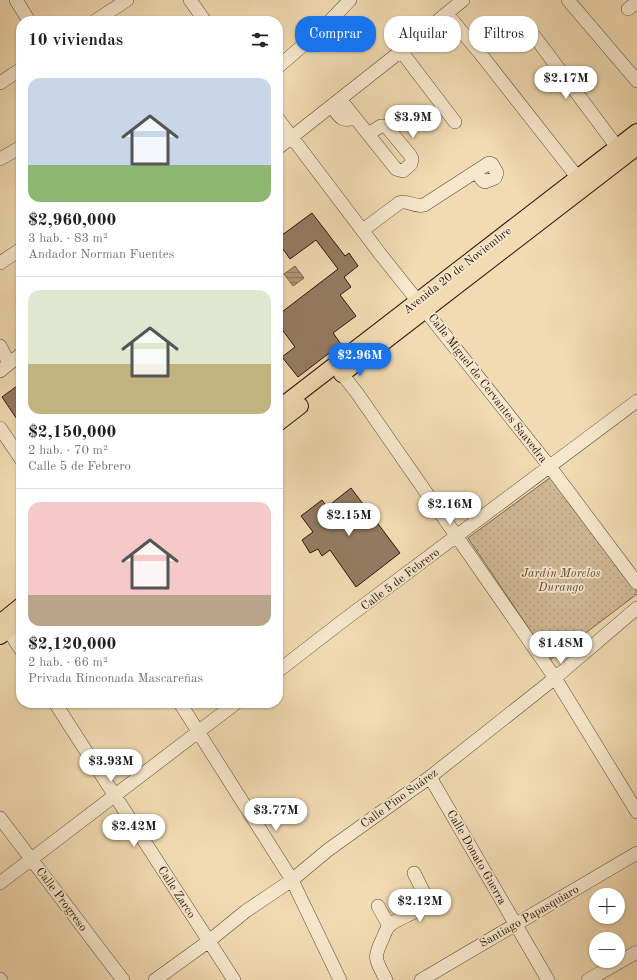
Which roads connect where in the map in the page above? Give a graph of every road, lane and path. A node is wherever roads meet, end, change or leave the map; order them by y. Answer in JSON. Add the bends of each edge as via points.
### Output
{"nodes":[{"id":1,"x":16,"y":0,"type":"edge"},
{"id":2,"x":127,"y":0,"type":"edge"},
{"id":3,"x":190,"y":0,"type":"edge"},
{"id":4,"x":350,"y":0,"type":"edge"},
{"id":5,"x":463,"y":0,"type":"edge"},
{"id":6,"x":568,"y":0,"type":"edge"},
{"id":7,"x":447,"y":14,"type":"junction"},
{"id":8,"x":26,"y":16,"type":"edge"},
{"id":9,"x":103,"y":16,"type":"edge"},
{"id":10,"x":201,"y":16,"type":"edge"},
{"id":11,"x":445,"y":16,"type":"edge"},
{"id":12,"x":538,"y":41,"type":"edge"},
{"id":13,"x":401,"y":52,"type":"edge"},
{"id":14,"x":403,"y":52,"type":"edge"},
{"id":15,"x":283,"y":63,"type":"edge"},
{"id":16,"x":16,"y":72,"type":"edge"},
{"id":17,"x":637,"y":81,"type":"edge"},
{"id":18,"x":0,"y":83,"type":"edge"},
{"id":19,"x":336,"y":103,"type":"junction"},
{"id":20,"x":455,"y":122,"type":"dead end"},
{"id":21,"x":283,"y":125,"type":"edge"},
{"id":22,"x":637,"y":132,"type":"edge"},
{"id":23,"x":368,"y":134,"type":"dead end"},
{"id":24,"x":292,"y":137,"type":"junction"},
{"id":25,"x":283,"y":144,"type":"edge"},
{"id":26,"x":637,"y":146,"type":"edge"},
{"id":27,"x":617,"y":147,"type":"junction"},
{"id":28,"x":16,"y":150,"type":"edge"},
{"id":29,"x":0,"y":159,"type":"edge"},
{"id":30,"x":476,"y":172,"type":"dead end"},
{"id":31,"x":578,"y":178,"type":"junction"},
{"id":32,"x":363,"y":230,"type":"junction"},
{"id":33,"x":16,"y":252,"type":"edge"},
{"id":34,"x":0,"y":263,"type":"edge"},
{"id":35,"x":422,"y":305,"type":"junction"},
{"id":36,"x":0,"y":346,"type":"edge"},
{"id":37,"x":16,"y":358,"type":"edge"},
{"id":38,"x":5,"y":367,"type":"edge"},
{"id":39,"x":342,"y":374,"type":"junction"},
{"id":40,"x":637,"y":401,"type":"edge"},
{"id":41,"x":283,"y":405,"type":"edge"},
{"id":42,"x":283,"y":419,"type":"edge"},
{"id":43,"x":0,"y":428,"type":"edge"},
{"id":44,"x":16,"y":452,"type":"edge"},
{"id":45,"x":550,"y":467,"type":"junction"},
{"id":46,"x":456,"y":536,"type":"junction"},
{"id":47,"x":637,"y":583,"type":"edge"},
{"id":48,"x":637,"y":608,"type":"edge"},
{"id":49,"x":16,"y":611,"type":"edge"},
{"id":50,"x":16,"y":621,"type":"edge"},
{"id":51,"x":2,"y":625,"type":"edge"},
{"id":52,"x":16,"y":643,"type":"edge"},
{"id":53,"x":283,"y":667,"type":"edge"},
{"id":54,"x":555,"y":678,"type":"junction"},
{"id":55,"x":58,"y":708,"type":"edge"},
{"id":56,"x":183,"y":708,"type":"edge"},
{"id":57,"x":230,"y":708,"type":"edge"},
{"id":58,"x":199,"y":732,"type":"junction"},
{"id":59,"x":430,"y":777,"type":"junction"},
{"id":60,"x":115,"y":796,"type":"junction"},
{"id":61,"x":637,"y":812,"type":"edge"},
{"id":62,"x":0,"y":818,"type":"edge"},
{"id":63,"x":637,"y":853,"type":"edge"},
{"id":64,"x":31,"y":859,"type":"junction"},
{"id":65,"x":414,"y":873,"type":"dead end"},
{"id":66,"x":292,"y":880,"type":"junction"},
{"id":67,"x":0,"y":883,"type":"edge"},
{"id":68,"x":378,"y":906,"type":"dead end"},
{"id":69,"x":516,"y":924,"type":"junction"},
{"id":70,"x":389,"y":926,"type":"junction"},
{"id":71,"x":209,"y":941,"type":"junction"},
{"id":72,"x":637,"y":952,"type":"edge"},
{"id":73,"x":123,"y":980,"type":"edge"},
{"id":74,"x":154,"y":980,"type":"edge"},
{"id":75,"x":234,"y":980,"type":"edge"},
{"id":76,"x":340,"y":980,"type":"edge"},
{"id":77,"x":386,"y":980,"type":"edge"},
{"id":78,"x":421,"y":980,"type":"edge"},
{"id":79,"x":548,"y":980,"type":"edge"},
{"id":80,"x":588,"y":980,"type":"edge"}],
"edges":[{"from":1,"to":8,"type":"street"},
{"from":2,"to":9,"type":"street"},
{"from":3,"to":10,"type":"street"},
{"from":4,"to":15,"type":"street","via":[[323,28]]},
{"from":5,"to":7,"type":"street"},
{"from":6,"to":17,"type":"street"},
{"from":7,"to":11,"type":"street"},
{"from":7,"to":31,"type":"street"},
{"from":12,"to":27,"type":"street"},
{"from":13,"to":19,"type":"street"},
{"from":14,"to":20,"type":"street"},
{"from":16,"to":18,"type":"street"},
{"from":19,"to":23,"type":"street","via":[[342,119],[348,121],[355,118]]},
{"from":19,"to":24,"type":"street"},
{"from":21,"to":24,"type":"street","name":"Calle Miguel de Cervantes Saavedra"},
{"from":22,"to":27,"type":"main road","name":"Avenida 20 de Noviembre"},
{"from":24,"to":25,"type":"street"},
{"from":24,"to":32,"type":"street","name":"Calle Miguel de Cervantes Saavedra"},
{"from":26,"to":35,"type":"main road","name":"Avenida 20 de Noviembre"},
{"from":27,"to":31,"type":"main road","name":"Avenida 20 de Noviembre"},
{"from":28,"to":29,"type":"street"},
{"from":30,"to":32,"type":"street","via":[[424,205],[416,206],[406,201],[399,203]]},
{"from":31,"to":35,"type":"main road","name":"Avenida 20 de Noviembre"},
{"from":32,"to":35,"type":"street","name":"Calle Miguel de Cervantes Saavedra"},
{"from":33,"to":34,"type":"street"},
{"from":35,"to":39,"type":"main road","name":"Avenida 20 de Noviembre"},
{"from":35,"to":41,"type":"main road","name":"Avenida 20 de Noviembre"},
{"from":35,"to":45,"type":"street","name":"Calle Miguel de Cervantes Saavedra"},
{"from":36,"to":38,"type":"street"},
{"from":37,"to":38,"type":"street"},
{"from":39,"to":42,"type":"main road","name":"Avenida 20 de Noviembre"},
{"from":39,"to":46,"type":"street"},
{"from":40,"to":45,"type":"street","name":"Calle 5 de Febrero"},
{"from":43,"to":44,"type":"street"},
{"from":45,"to":46,"type":"street","name":"Calle 5 de Febrero"},
{"from":45,"to":47,"type":"street","name":"Calle Miguel de Cervantes Saavedra"},
{"from":46,"to":53,"type":"street","name":"Calle 5 de Febrero"},
{"from":46,"to":54,"type":"street"},
{"from":48,"to":54,"type":"street","name":"Calle Pino Suárez"},
{"from":49,"to":51,"type":"main road"},
{"from":50,"to":51,"type":"main road"},
{"from":51,"to":52,"type":"street"},
{"from":54,"to":59,"type":"street","name":"Calle Pino Suárez"},
{"from":54,"to":61,"type":"street"},
{"from":55,"to":60,"type":"street","name":"Calle Zarco"},
{"from":56,"to":58,"type":"street"},
{"from":57,"to":58,"type":"street"},
{"from":58,"to":60,"type":"street"},
{"from":58,"to":66,"type":"street"},
{"from":59,"to":66,"type":"street","name":"Calle Pino Suárez","via":[[328,850]]},
{"from":59,"to":69,"type":"street","name":"Calle Donato Guerra"},
{"from":60,"to":64,"type":"street"},
{"from":60,"to":71,"type":"street","name":"Calle Zarco"},
{"from":62,"to":64,"type":"street","name":"Calle Progreso"},
{"from":63,"to":69,"type":"street","name":"Santiago Papasquiaro"},
{"from":64,"to":67,"type":"street"},
{"from":64,"to":73,"type":"street","name":"Calle Progreso"},
{"from":65,"to":70,"type":"street","via":[[427,899],[420,908]]},
{"from":66,"to":71,"type":"street","name":"Calle Pino Suárez","via":[[246,911]]},
{"from":66,"to":76,"type":"street"},
{"from":68,"to":70,"type":"street"},
{"from":69,"to":78,"type":"street","name":"Santiago Papasquiaro"},
{"from":69,"to":79,"type":"street","name":"Calle Donato Guerra"},
{"from":70,"to":77,"type":"street","via":[[376,958]]},
{"from":71,"to":74,"type":"street","name":"Calle Pino Suárez"},
{"from":71,"to":75,"type":"street","name":"Calle Zarco"},
{"from":72,"to":80,"type":"street"}]}
